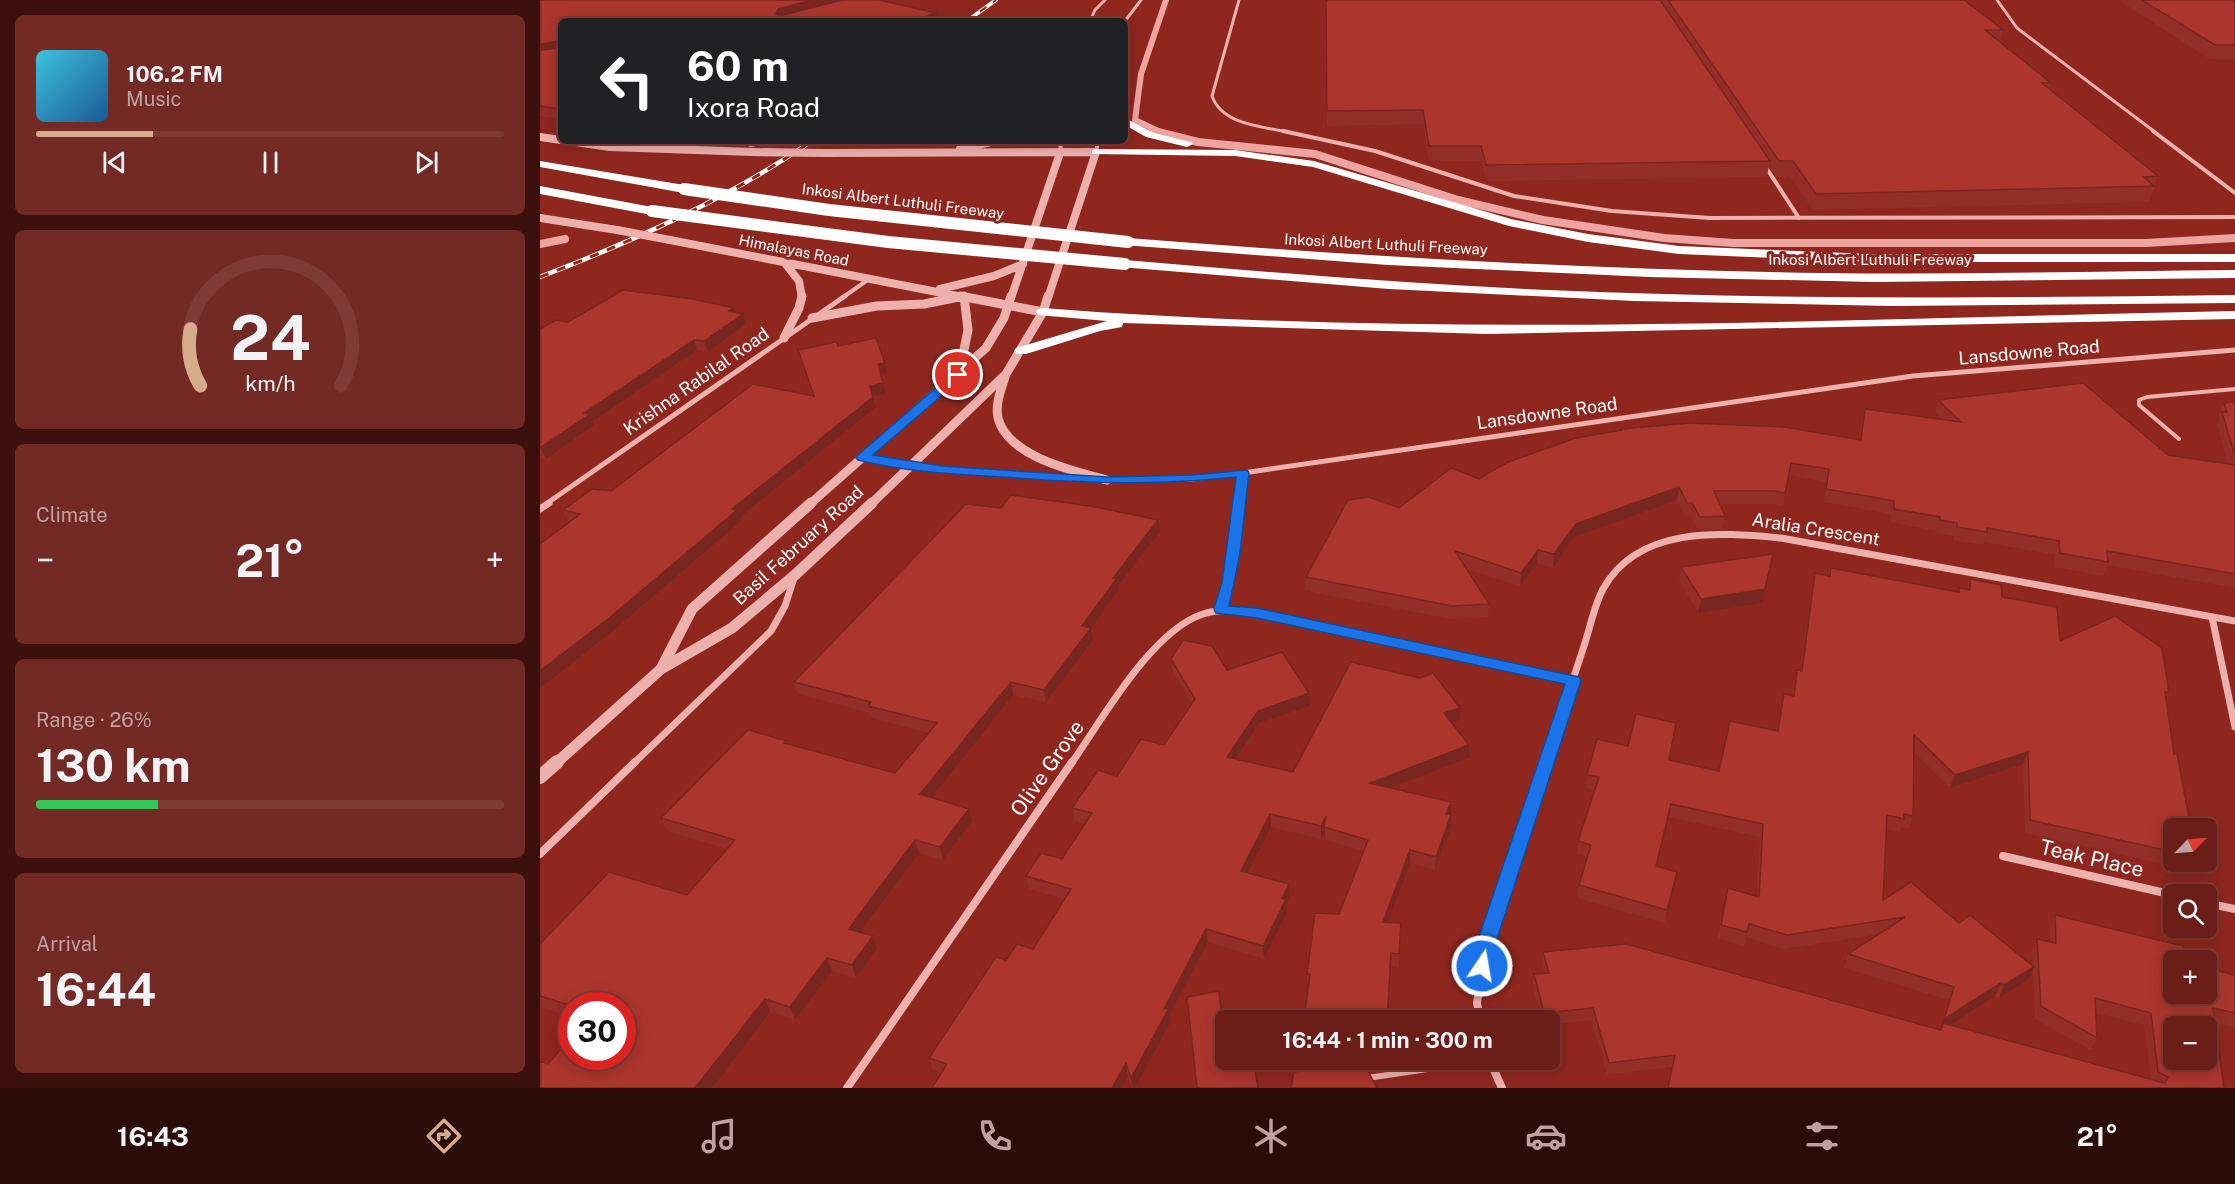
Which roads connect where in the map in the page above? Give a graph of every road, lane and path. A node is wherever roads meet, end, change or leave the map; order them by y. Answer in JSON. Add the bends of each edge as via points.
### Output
{"nodes":[{"id":1,"x":1105,"y":0,"type":"edge"},
{"id":2,"x":1141,"y":0,"type":"edge"},
{"id":3,"x":1239,"y":0,"type":"edge"},
{"id":4,"x":1997,"y":0,"type":"edge"},
{"id":5,"x":1091,"y":18,"type":"edge"},
{"id":6,"x":1127,"y":18,"type":"edge"},
{"id":7,"x":1128,"y":123,"type":"edge"},
{"id":8,"x":540,"y":137,"type":"edge"},
{"id":9,"x":558,"y":140,"type":"edge"},
{"id":10,"x":589,"y":144,"type":"edge"},
{"id":11,"x":981,"y":144,"type":"edge"},
{"id":12,"x":1061,"y":144,"type":"edge"},
{"id":13,"x":1097,"y":146,"type":"edge"},
{"id":14,"x":1060,"y":153,"type":"junction"},
{"id":15,"x":1235,"y":153,"type":"junction"},
{"id":16,"x":933,"y":154,"type":"junction"},
{"id":17,"x":1760,"y":158,"type":"edge"},
{"id":18,"x":540,"y":164,"type":"edge"},
{"id":19,"x":540,"y":190,"type":"edge"},
{"id":20,"x":2235,"y":193,"type":"edge"},
{"id":21,"x":2235,"y":217,"type":"edge"},
{"id":22,"x":540,"y":218,"type":"edge"},
{"id":23,"x":1799,"y":218,"type":"junction"},
{"id":24,"x":2235,"y":258,"type":"edge"},
{"id":25,"x":784,"y":262,"type":"junction"},
{"id":26,"x":1023,"y":264,"type":"junction"},
{"id":27,"x":2235,"y":274,"type":"edge"},
{"id":28,"x":870,"y":278,"type":"junction"},
{"id":29,"x":933,"y":290,"type":"junction"},
{"id":30,"x":964,"y":296,"type":"junction"},
{"id":31,"x":2235,"y":299,"type":"edge"},
{"id":32,"x":1008,"y":304,"type":"junction"},
{"id":33,"x":1043,"y":312,"type":"junction"},
{"id":34,"x":2235,"y":315,"type":"edge"},
{"id":35,"x":812,"y":318,"type":"junction"},
{"id":36,"x":1145,"y":320,"type":"junction"},
{"id":37,"x":784,"y":338,"type":"junction"},
{"id":38,"x":2235,"y":350,"type":"edge"},
{"id":39,"x":1021,"y":351,"type":"junction"},
{"id":40,"x":1006,"y":374,"type":"junction"},
{"id":41,"x":958,"y":375,"type":"junction"},
{"id":42,"x":2235,"y":389,"type":"edge"},
{"id":43,"x":2179,"y":439,"type":"dead end"},
{"id":44,"x":863,"y":458,"type":"junction"},
{"id":45,"x":912,"y":466,"type":"junction"},
{"id":46,"x":1243,"y":473,"type":"junction"},
{"id":47,"x":1107,"y":480,"type":"junction"},
{"id":48,"x":540,"y":509,"type":"edge"},
{"id":49,"x":795,"y":575,"type":"junction"},
{"id":50,"x":1221,"y":609,"type":"junction"},
{"id":51,"x":2212,"y":617,"type":"junction"},
{"id":52,"x":2235,"y":621,"type":"edge"},
{"id":53,"x":661,"y":669,"type":"junction"},
{"id":54,"x":1574,"y":681,"type":"junction"},
{"id":55,"x":2235,"y":727,"type":"edge"},
{"id":56,"x":540,"y":777,"type":"edge"},
{"id":57,"x":540,"y":854,"type":"edge"},
{"id":58,"x":2002,"y":856,"type":"dead end"},
{"id":59,"x":2163,"y":893,"type":"edge"},
{"id":60,"x":2217,"y":905,"type":"edge"},
{"id":61,"x":2235,"y":909,"type":"edge"},
{"id":62,"x":1478,"y":1010,"type":"edge"},
{"id":63,"x":1417,"y":1070,"type":"edge"},
{"id":64,"x":1494,"y":1070,"type":"edge"},
{"id":65,"x":1358,"y":1079,"type":"edge"},
{"id":66,"x":847,"y":1088,"type":"edge"},
{"id":67,"x":1502,"y":1088,"type":"edge"}],
"edges":[{"from":1,"to":5,"type":"street"},
{"from":2,"to":6,"type":"street"},
{"from":3,"to":23,"type":"street","via":[[1212,96],[1216,107],[1227,116],[1375,152],[1515,196],[1612,211],[1710,218]]},
{"from":4,"to":20,"type":"street","via":[[2017,28]]},
{"from":7,"to":15,"type":"highway","via":[[1150,135]]},
{"from":8,"to":9,"type":"street"},
{"from":10,"to":16,"type":"street","bridge":true,"via":[[753,152]]},
{"from":11,"to":16,"type":"street"},
{"from":12,"to":14,"type":"street"},
{"from":13,"to":14,"type":"street"},
{"from":13,"to":15,"type":"highway"},
{"from":13,"to":33,"type":"street","name":"Basil February Road"},
{"from":14,"to":16,"type":"street"},
{"from":14,"to":26,"type":"street","name":"Basil February Road"},
{"from":15,"to":24,"type":"highway","via":[[1314,164],[1509,222],[1679,250],[1871,258]]},
{"from":17,"to":23,"type":"street"},
{"from":18,"to":27,"type":"highway","name":"Inkosi Albert Luthuli Freeway","bridge":true,"via":[[829,210],[1128,242],[1412,263],[1825,277]]},
{"from":19,"to":31,"type":"highway","bridge":true,"via":[[831,237],[1125,264],[1546,294],[1975,303]]},
{"from":21,"to":23,"type":"street"},
{"from":22,"to":25,"type":"street","name":"Himalayas Road","bridge":true},
{"from":25,"to":28,"type":"street","name":"Himalayas Road"},
{"from":25,"to":37,"type":"street","via":[[800,282],[803,295],[802,305]]},
{"from":26,"to":29,"type":"street","via":[[984,279]]},
{"from":26,"to":32,"type":"street","name":"Basil February Road"},
{"from":28,"to":29,"type":"street","name":"Himalayas Road"},
{"from":28,"to":35,"type":"street","name":"Krishna Rabilal Road"},
{"from":29,"to":30,"type":"street","name":"Himalayas Road"},
{"from":30,"to":32,"type":"street","name":"Himalayas Road"},
{"from":30,"to":35,"type":"street"},
{"from":30,"to":41,"type":"street","via":[[969,330]]},
{"from":32,"to":33,"type":"street","name":"Himalayas Road"},
{"from":32,"to":41,"type":"street","name":"Basil February Road","via":[[986,348]]},
{"from":33,"to":36,"type":"highway"},
{"from":33,"to":39,"type":"street","name":"Basil February Road"},
{"from":34,"to":36,"type":"highway","via":[[1487,330]]},
{"from":35,"to":37,"type":"street","name":"Krishna Rabilal Road"},
{"from":36,"to":39,"type":"highway","via":[[1098,327]]},
{"from":37,"to":48,"type":"street","name":"Krishna Rabilal Road"},
{"from":38,"to":46,"type":"street","name":"Lansdowne Road","via":[[1913,376]]},
{"from":39,"to":40,"type":"street","name":"Basil February Road"},
{"from":40,"to":45,"type":"street","name":"Basil February Road"},
{"from":40,"to":47,"type":"street","via":[[998,416],[1014,442],[1042,459]]},
{"from":41,"to":44,"type":"street","name":"Basil February Road"},
{"from":42,"to":43,"type":"lane","via":[[2139,400],[2144,412]]},
{"from":44,"to":45,"type":"street","name":"Lansdowne Road"},
{"from":44,"to":53,"type":"street","name":"Basil February Road","via":[[692,609]]},
{"from":45,"to":47,"type":"street","name":"Lansdowne Road"},
{"from":45,"to":49,"type":"street","name":"Basil February Road"},
{"from":46,"to":47,"type":"street","name":"Lansdowne Road","via":[[1191,479]]},
{"from":46,"to":50,"type":"street","via":[[1234,554]]},
{"from":49,"to":53,"type":"street","name":"Basil February Road","via":[[732,628]]},
{"from":49,"to":57,"type":"street","via":[[785,606],[771,631]]},
{"from":50,"to":54,"type":"street","via":[[1257,613]]},
{"from":50,"to":66,"type":"street","name":"Olive Grove","via":[[1179,625],[1156,644]]},
{"from":51,"to":52,"type":"street","name":"Aralia Crescent"},
{"from":51,"to":54,"type":"street","name":"Aralia Crescent","via":[[1781,538],[1735,533],[1684,537],[1649,546],[1621,565],[1602,591]]},
{"from":51,"to":55,"type":"street"},
{"from":53,"to":56,"type":"street","name":"Basil February Road"},
{"from":54,"to":62,"type":"street","name":"Aralia Crescent","via":[[1485,948]]},
{"from":58,"to":59,"type":"street","name":"Teak Place"},
{"from":60,"to":61,"type":"street"},
{"from":63,"to":65,"type":"lane"},
{"from":64,"to":67,"type":"street"}]}
